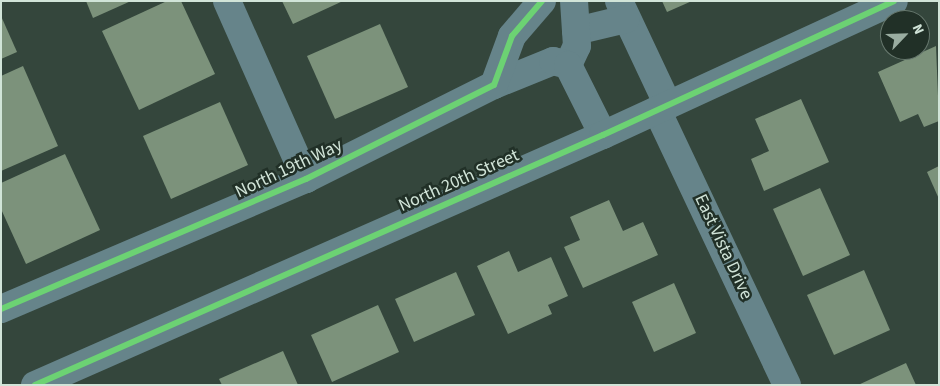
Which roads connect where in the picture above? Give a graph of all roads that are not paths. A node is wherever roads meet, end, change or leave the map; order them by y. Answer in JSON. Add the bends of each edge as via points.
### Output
{"nodes":[{"id":1,"x":227,"y":1,"type":"edge"},
{"id":2,"x":542,"y":1,"type":"edge"},
{"id":3,"x":574,"y":1,"type":"edge"},
{"id":4,"x":894,"y":1,"type":"edge"},
{"id":5,"x":623,"y":10,"type":"edge"},
{"id":6,"x":576,"y":31,"type":"junction"},
{"id":7,"x":568,"y":65,"type":"junction"},
{"id":8,"x":494,"y":84,"type":"junction"},
{"id":9,"x":662,"y":108,"type":"junction"},
{"id":10,"x":602,"y":135,"type":"junction"},
{"id":11,"x":306,"y":179,"type":"junction"},
{"id":12,"x":1,"y":308,"type":"edge"},
{"id":13,"x":35,"y":385,"type":"edge"},
{"id":14,"x":787,"y":385,"type":"edge"}],
"edges":[{"from":1,"to":11,"type":"street"},
{"from":2,"to":8,"type":"street","via":[[512,36]]},
{"from":3,"to":6,"type":"street"},
{"from":4,"to":9,"type":"street","name":"North 20th Street"},
{"from":5,"to":6,"type":"street","name":"East Vista Drive"},
{"from":5,"to":9,"type":"street","name":"East Vista Drive"},
{"from":6,"to":7,"type":"street","via":[[577,46]]},
{"from":7,"to":8,"type":"street","via":[[553,61]]},
{"from":7,"to":10,"type":"street"},
{"from":8,"to":11,"type":"street","name":"North 19th Way"},
{"from":9,"to":10,"type":"street","name":"North 20th Street"},
{"from":9,"to":14,"type":"street","name":"East Vista Drive"},
{"from":10,"to":13,"type":"street","name":"North 20th Street"},
{"from":11,"to":12,"type":"street","name":"North 19th Way"}]}
